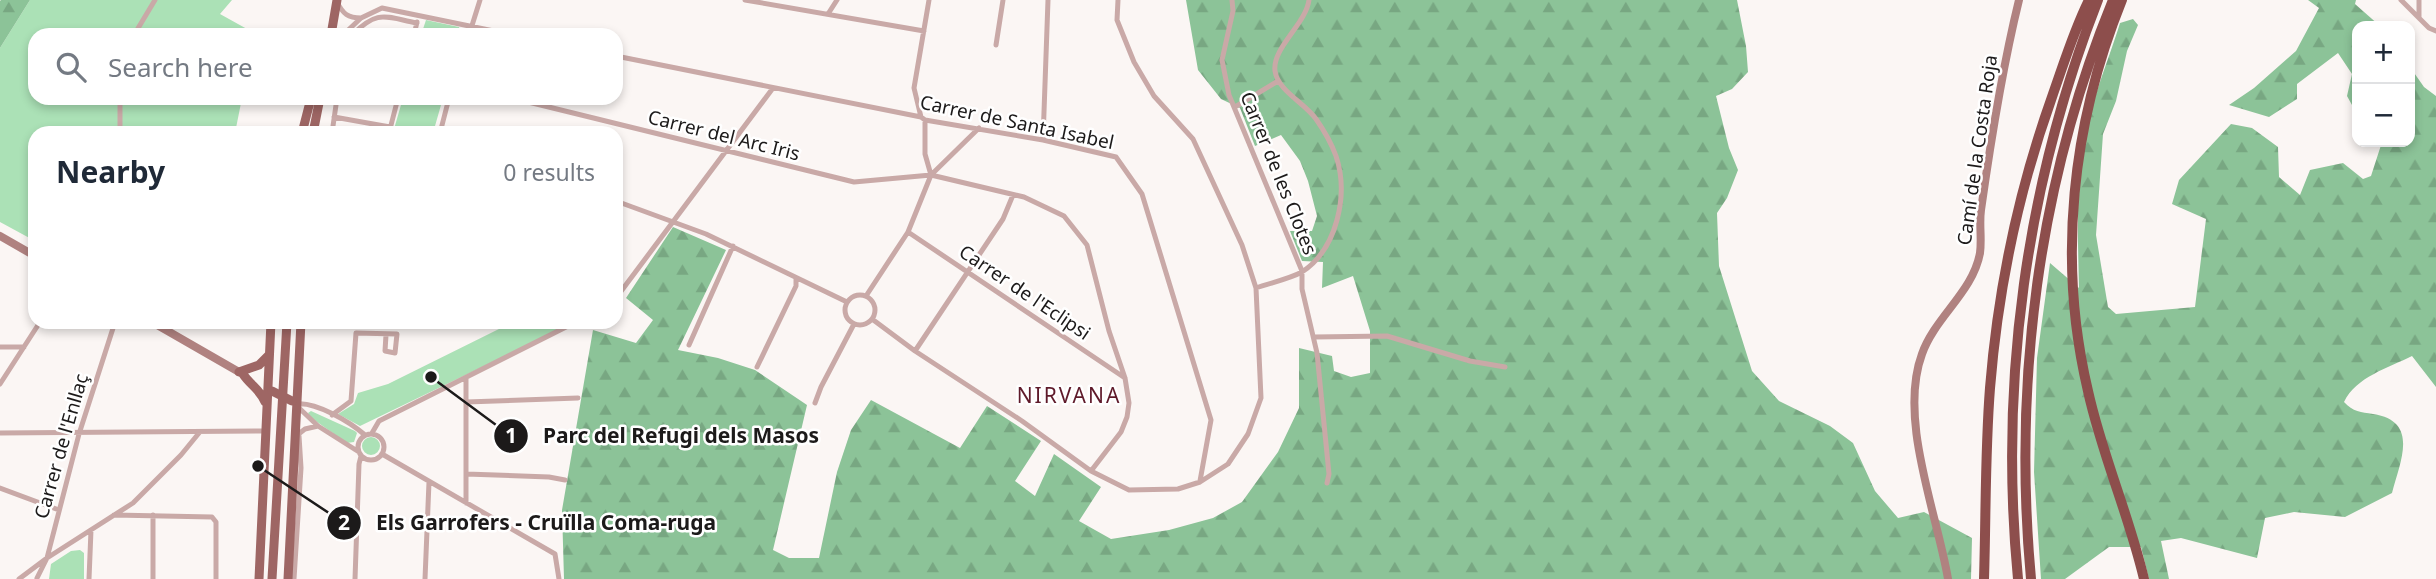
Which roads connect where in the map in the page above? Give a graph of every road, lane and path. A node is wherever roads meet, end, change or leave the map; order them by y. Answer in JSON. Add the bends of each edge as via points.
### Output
{"nodes":[{"id":1,"x":155,"y":0,"type":"edge"},
{"id":2,"x":480,"y":0,"type":"edge"},
{"id":3,"x":747,"y":0,"type":"edge"},
{"id":4,"x":837,"y":0,"type":"edge"},
{"id":5,"x":929,"y":0,"type":"edge"},
{"id":6,"x":1003,"y":0,"type":"edge"},
{"id":7,"x":1048,"y":0,"type":"edge"},
{"id":8,"x":1118,"y":0,"type":"edge"},
{"id":9,"x":1232,"y":0,"type":"edge"},
{"id":10,"x":1309,"y":0,"type":"edge"},
{"id":11,"x":2019,"y":0,"type":"edge"},
{"id":12,"x":2089,"y":0,"type":"edge"},
{"id":13,"x":2098,"y":0,"type":"edge"},
{"id":14,"x":2113,"y":0,"type":"edge"},
{"id":15,"x":2122,"y":0,"type":"edge"},
{"id":16,"x":2402,"y":0,"type":"edge"},
{"id":17,"x":2419,"y":0,"type":"edge"},
{"id":18,"x":336,"y":1,"type":"edge"},
{"id":19,"x":828,"y":14,"type":"junction"},
{"id":20,"x":361,"y":18,"type":"junction"},
{"id":21,"x":2419,"y":18,"type":"junction"},
{"id":22,"x":418,"y":19,"type":"junction"},
{"id":23,"x":471,"y":27,"type":"junction"},
{"id":24,"x":138,"y":28,"type":"edge"},
{"id":25,"x":332,"y":28,"type":"edge"},
{"id":26,"x":350,"y":28,"type":"edge"},
{"id":27,"x":360,"y":28,"type":"edge"},
{"id":28,"x":416,"y":28,"type":"edge"},
{"id":29,"x":476,"y":28,"type":"edge"},
{"id":30,"x":924,"y":31,"type":"junction"},
{"id":31,"x":2436,"y":31,"type":"edge"},
{"id":32,"x":996,"y":45,"type":"dead end"},
{"id":33,"x":623,"y":57,"type":"edge"},
{"id":34,"x":1278,"y":81,"type":"junction"},
{"id":35,"x":773,"y":88,"type":"junction"},
{"id":36,"x":120,"y":105,"type":"edge"},
{"id":37,"x":309,"y":105,"type":"edge"},
{"id":38,"x":319,"y":105,"type":"edge"},
{"id":39,"x":336,"y":105,"type":"edge"},
{"id":40,"x":396,"y":105,"type":"edge"},
{"id":41,"x":447,"y":105,"type":"edge"},
{"id":42,"x":540,"y":105,"type":"edge"},
{"id":43,"x":1235,"y":107,"type":"junction"},
{"id":44,"x":334,"y":117,"type":"junction"},
{"id":45,"x":923,"y":118,"type":"junction"},
{"id":46,"x":316,"y":121,"type":"junction"},
{"id":47,"x":120,"y":126,"type":"edge"},
{"id":48,"x":304,"y":126,"type":"edge"},
{"id":49,"x":315,"y":126,"type":"edge"},
{"id":50,"x":317,"y":126,"type":"edge"},
{"id":51,"x":333,"y":126,"type":"edge"},
{"id":52,"x":373,"y":126,"type":"edge"},
{"id":53,"x":391,"y":126,"type":"edge"},
{"id":54,"x":442,"y":126,"type":"edge"},
{"id":55,"x":979,"y":128,"type":"junction"},
{"id":56,"x":1043,"y":140,"type":"junction"},
{"id":57,"x":724,"y":151,"type":"junction"},
{"id":58,"x":931,"y":175,"type":"junction"},
{"id":59,"x":1013,"y":195,"type":"junction"},
{"id":60,"x":623,"y":204,"type":"edge"},
{"id":61,"x":673,"y":223,"type":"junction"},
{"id":62,"x":908,"y":232,"type":"junction"},
{"id":63,"x":0,"y":236,"type":"edge"},
{"id":64,"x":733,"y":246,"type":"junction"},
{"id":65,"x":28,"y":252,"type":"edge"},
{"id":66,"x":1302,"y":271,"type":"junction"},
{"id":67,"x":968,"y":272,"type":"junction"},
{"id":68,"x":796,"y":278,"type":"junction"},
{"id":69,"x":1256,"y":288,"type":"junction"},
{"id":70,"x":623,"y":289,"type":"edge"},
{"id":71,"x":866,"y":296,"type":"junction"},
{"id":72,"x":847,"y":302,"type":"junction"},
{"id":73,"x":872,"y":319,"type":"junction"},
{"id":74,"x":854,"y":324,"type":"junction"},
{"id":75,"x":36,"y":329,"type":"edge"},
{"id":76,"x":113,"y":329,"type":"edge"},
{"id":77,"x":164,"y":329,"type":"edge"},
{"id":78,"x":271,"y":329,"type":"edge"},
{"id":79,"x":287,"y":329,"type":"edge"},
{"id":80,"x":300,"y":329,"type":"edge"},
{"id":81,"x":562,"y":329,"type":"edge"},
{"id":82,"x":386,"y":335,"type":"dead end"},
{"id":83,"x":1314,"y":337,"type":"junction"},
{"id":84,"x":689,"y":345,"type":"dead end"},
{"id":85,"x":0,"y":347,"type":"edge"},
{"id":86,"x":24,"y":347,"type":"junction"},
{"id":87,"x":915,"y":351,"type":"junction"},
{"id":88,"x":269,"y":355,"type":"junction"},
{"id":89,"x":757,"y":367,"type":"dead end"},
{"id":90,"x":1505,"y":367,"type":"dead end"},
{"id":91,"x":241,"y":373,"type":"junction"},
{"id":92,"x":466,"y":378,"type":"junction"},
{"id":93,"x":1125,"y":378,"type":"junction"},
{"id":94,"x":0,"y":384,"type":"edge"},
{"id":95,"x":270,"y":389,"type":"junction"},
{"id":96,"x":578,"y":398,"type":"dead end"},
{"id":97,"x":466,"y":402,"type":"junction"},
{"id":98,"x":294,"y":403,"type":"junction"},
{"id":99,"x":815,"y":403,"type":"dead end"},
{"id":100,"x":267,"y":406,"type":"junction"},
{"id":101,"x":332,"y":415,"type":"junction"},
{"id":102,"x":318,"y":426,"type":"junction"},
{"id":103,"x":265,"y":431,"type":"junction"},
{"id":104,"x":0,"y":433,"type":"edge"},
{"id":105,"x":199,"y":433,"type":"junction"},
{"id":106,"x":79,"y":434,"type":"junction"},
{"id":107,"x":368,"y":434,"type":"junction"},
{"id":108,"x":297,"y":435,"type":"junction"},
{"id":109,"x":360,"y":454,"type":"junction"},
{"id":110,"x":382,"y":454,"type":"junction"},
{"id":111,"x":1091,"y":471,"type":"junction"},
{"id":112,"x":466,"y":474,"type":"junction"},
{"id":113,"x":565,"y":480,"type":"dead end"},
{"id":114,"x":429,"y":482,"type":"junction"},
{"id":115,"x":1200,"y":482,"type":"junction"},
{"id":116,"x":1327,"y":483,"type":"dead end"},
{"id":117,"x":0,"y":488,"type":"edge"},
{"id":118,"x":140,"y":498,"type":"junction"},
{"id":119,"x":466,"y":503,"type":"junction"},
{"id":120,"x":59,"y":510,"type":"junction"},
{"id":121,"x":114,"y":515,"type":"junction"},
{"id":122,"x":142,"y":515,"type":"junction"},
{"id":123,"x":153,"y":515,"type":"junction"},
{"id":124,"x":91,"y":530,"type":"junction"},
{"id":125,"x":47,"y":558,"type":"junction"},
{"id":126,"x":27,"y":574,"type":"junction"},
{"id":127,"x":19,"y":579,"type":"edge"},
{"id":128,"x":37,"y":579,"type":"edge"},
{"id":129,"x":89,"y":579,"type":"edge"},
{"id":130,"x":153,"y":579,"type":"edge"},
{"id":131,"x":216,"y":579,"type":"edge"},
{"id":132,"x":259,"y":579,"type":"edge"},
{"id":133,"x":272,"y":579,"type":"edge"},
{"id":134,"x":288,"y":579,"type":"edge"},
{"id":135,"x":294,"y":579,"type":"edge"},
{"id":136,"x":355,"y":579,"type":"edge"},
{"id":137,"x":425,"y":579,"type":"edge"},
{"id":138,"x":559,"y":579,"type":"edge"},
{"id":139,"x":1948,"y":579,"type":"edge"},
{"id":140,"x":1984,"y":579,"type":"edge"},
{"id":141,"x":2018,"y":579,"type":"edge"},
{"id":142,"x":2031,"y":579,"type":"edge"},
{"id":143,"x":2144,"y":579,"type":"edge"}],
"edges":[{"from":1,"to":24,"type":"street"},
{"from":2,"to":23,"type":"street"},
{"from":3,"to":19,"type":"street"},
{"from":4,"to":19,"type":"street"},
{"from":5,"to":30,"type":"street"},
{"from":6,"to":32,"type":"street"},
{"from":7,"to":56,"type":"street"},
{"from":8,"to":69,"type":"street","via":[[1117,20],[1134,62],[1154,96],[1194,139],[1242,245]]},
{"from":9,"to":43,"type":"street","name":"Carrer de les Clotes","via":[[1222,60]]},
{"from":10,"to":34,"type":"street","via":[[1279,52]]},
{"from":11,"to":139,"type":"street","name":"Camí de la Costa Roja","via":[[1994,122],[1980,216],[1980,253],[1960,296],[1931,332],[1917,375],[1918,446]]},
{"from":12,"to":140,"type":"highway","via":[[2034,150],[2003,286],[1988,413]]},
{"from":13,"to":141,"type":"highway","via":[[2052,142],[2024,279],[2012,418]]},
{"from":14,"to":142,"type":"highway","via":[[2065,143],[2038,279],[2025,418]]},
{"from":15,"to":143,"type":"highway","via":[[2096,76],[2080,145],[2072,215],[2072,287],[2088,391]]},
{"from":16,"to":21,"type":"street"},
{"from":17,"to":21,"type":"street"},
{"from":18,"to":20,"type":"street","via":[[346,16]]},
{"from":18,"to":25,"type":"main road"},
{"from":19,"to":30,"type":"street"},
{"from":20,"to":22,"type":"street","via":[[382,8]]},
{"from":20,"to":26,"type":"street"},
{"from":21,"to":31,"type":"street"},
{"from":22,"to":23,"type":"street"},
{"from":22,"to":27,"type":"street","via":[[380,16]]},
{"from":22,"to":28,"type":"street"},
{"from":23,"to":29,"type":"street"},
{"from":30,"to":45,"type":"street","via":[[914,88]]},
{"from":33,"to":35,"type":"street","name":"Carrer de Santa Isabel"},
{"from":34,"to":43,"type":"street"},
{"from":34,"to":66,"type":"street","via":[[1315,118],[1336,156],[1341,188],[1340,211],[1326,248]]},
{"from":35,"to":45,"type":"street","name":"Carrer de Santa Isabel"},
{"from":35,"to":57,"type":"street"},
{"from":36,"to":47,"type":"street"},
{"from":37,"to":48,"type":"main road"},
{"from":38,"to":46,"type":"main road"},
{"from":39,"to":44,"type":"street"},
{"from":40,"to":53,"type":"street"},
{"from":41,"to":54,"type":"street"},
{"from":42,"to":57,"type":"street","name":"Carrer del Arc Iris"},
{"from":43,"to":66,"type":"street","name":"Carrer de les Clotes"},
{"from":44,"to":51,"type":"street"},
{"from":44,"to":52,"type":"street"},
{"from":45,"to":55,"type":"street","name":"Carrer de Santa Isabel"},
{"from":45,"to":58,"type":"street"},
{"from":46,"to":49,"type":"main road"},
{"from":46,"to":50,"type":"main road"},
{"from":55,"to":56,"type":"street","name":"Carrer de Santa Isabel"},
{"from":55,"to":58,"type":"street"},
{"from":56,"to":115,"type":"street","name":"Carrer de Santa Isabel","via":[[1116,157],[1142,194],[1211,420]]},
{"from":57,"to":58,"type":"street","name":"Carrer del Arc Iris","via":[[854,182]]},
{"from":57,"to":61,"type":"street"},
{"from":58,"to":59,"type":"street","name":"Carrer del Arc Iris"},
{"from":58,"to":62,"type":"street"},
{"from":59,"to":67,"type":"street"},
{"from":59,"to":93,"type":"street","name":"Carrer del Arc Iris","via":[[1064,216],[1087,244]]},
{"from":60,"to":61,"type":"street"},
{"from":61,"to":64,"type":"street"},
{"from":61,"to":70,"type":"street"},
{"from":62,"to":67,"type":"street","name":"Carrer de l'Eclipsi"},
{"from":62,"to":71,"type":"street"},
{"from":63,"to":65,"type":"street"},
{"from":64,"to":68,"type":"street"},
{"from":64,"to":84,"type":"street"},
{"from":66,"to":69,"type":"street"},
{"from":66,"to":83,"type":"street","name":"Carrer de les Clotes","via":[[1301,289]]},
{"from":67,"to":87,"type":"street"},
{"from":67,"to":93,"type":"street","name":"Carrer de l'Eclipsi"},
{"from":68,"to":72,"type":"street"},
{"from":68,"to":89,"type":"street"},
{"from":69,"to":115,"type":"street","via":[[1261,398],[1248,434],[1228,464]]},
{"from":71,"to":72,"type":"street","via":[[854,296]]},
{"from":71,"to":73,"type":"street","via":[[875,307]]},
{"from":72,"to":74,"type":"street","via":[[845,313]]},
{"from":73,"to":74,"type":"street"},
{"from":73,"to":87,"type":"street"},
{"from":74,"to":99,"type":"street"},
{"from":75,"to":86,"type":"street"},
{"from":76,"to":106,"type":"street","name":"Carrer de l'Enllaç"},
{"from":77,"to":91,"type":"street"},
{"from":78,"to":88,"type":"main road"},
{"from":79,"to":133,"type":"main road"},
{"from":80,"to":98,"type":"main road"},
{"from":81,"to":92,"type":"street"},
{"from":82,"to":101,"type":"street","via":[[356,333],[351,401]]},
{"from":83,"to":90,"type":"street","via":[[1387,336]]},
{"from":83,"to":116,"type":"street","name":"Carrer de les Clotes"},
{"from":85,"to":86,"type":"street"},
{"from":86,"to":94,"type":"street"},
{"from":87,"to":111,"type":"street"},
{"from":88,"to":91,"type":"main road"},
{"from":88,"to":95,"type":"main road"},
{"from":91,"to":95,"type":"main road"},
{"from":91,"to":100,"type":"main road","via":[[261,391]]},
{"from":92,"to":97,"type":"street"},
{"from":92,"to":107,"type":"street","via":[[379,421]]},
{"from":93,"to":111,"type":"street","name":"Carrer del Arc Iris","via":[[1127,417]]},
{"from":95,"to":98,"type":"main road","bridge":true},
{"from":95,"to":100,"type":"main road"},
{"from":96,"to":97,"type":"street"},
{"from":97,"to":112,"type":"street"},
{"from":98,"to":101,"type":"street","via":[[307,403]]},
{"from":98,"to":102,"type":"street"},
{"from":98,"to":108,"type":"main road"},
{"from":100,"to":103,"type":"main road"},
{"from":101,"to":107,"type":"street"},
{"from":102,"to":108,"type":"street"},
{"from":102,"to":109,"type":"street"},
{"from":103,"to":105,"type":"street"},
{"from":103,"to":132,"type":"main road"},
{"from":104,"to":106,"type":"street"},
{"from":105,"to":106,"type":"street"},
{"from":105,"to":118,"type":"street"},
{"from":106,"to":120,"type":"street","name":"Carrer de l'Enllaç"},
{"from":107,"to":109,"type":"street","via":[[359,442]]},
{"from":107,"to":110,"type":"street","via":[[382,439]]},
{"from":108,"to":134,"type":"main road"},
{"from":108,"to":135,"type":"street","via":[[301,468]]},
{"from":109,"to":110,"type":"street","via":[[374,460]]},
{"from":109,"to":136,"type":"street"},
{"from":110,"to":114,"type":"street"},
{"from":111,"to":115,"type":"street","via":[[1129,491],[1178,489]]},
{"from":112,"to":113,"type":"street"},
{"from":112,"to":119,"type":"street"},
{"from":114,"to":119,"type":"street"},
{"from":114,"to":137,"type":"street"},
{"from":117,"to":120,"type":"street"},
{"from":118,"to":121,"type":"street"},
{"from":118,"to":122,"type":"street"},
{"from":119,"to":138,"type":"street","via":[[555,554]]},
{"from":120,"to":125,"type":"street","name":"Carrer de l'Enllaç"},
{"from":121,"to":122,"type":"street"},
{"from":121,"to":124,"type":"street"},
{"from":122,"to":123,"type":"street"},
{"from":123,"to":130,"type":"street"},
{"from":123,"to":131,"type":"street","via":[[212,517],[216,522]]},
{"from":124,"to":125,"type":"street"},
{"from":124,"to":129,"type":"street"},
{"from":125,"to":126,"type":"street"},
{"from":125,"to":128,"type":"street","name":"Carrer de l'Enllaç"},
{"from":126,"to":127,"type":"street"},
{"from":126,"to":128,"type":"street"}]}
